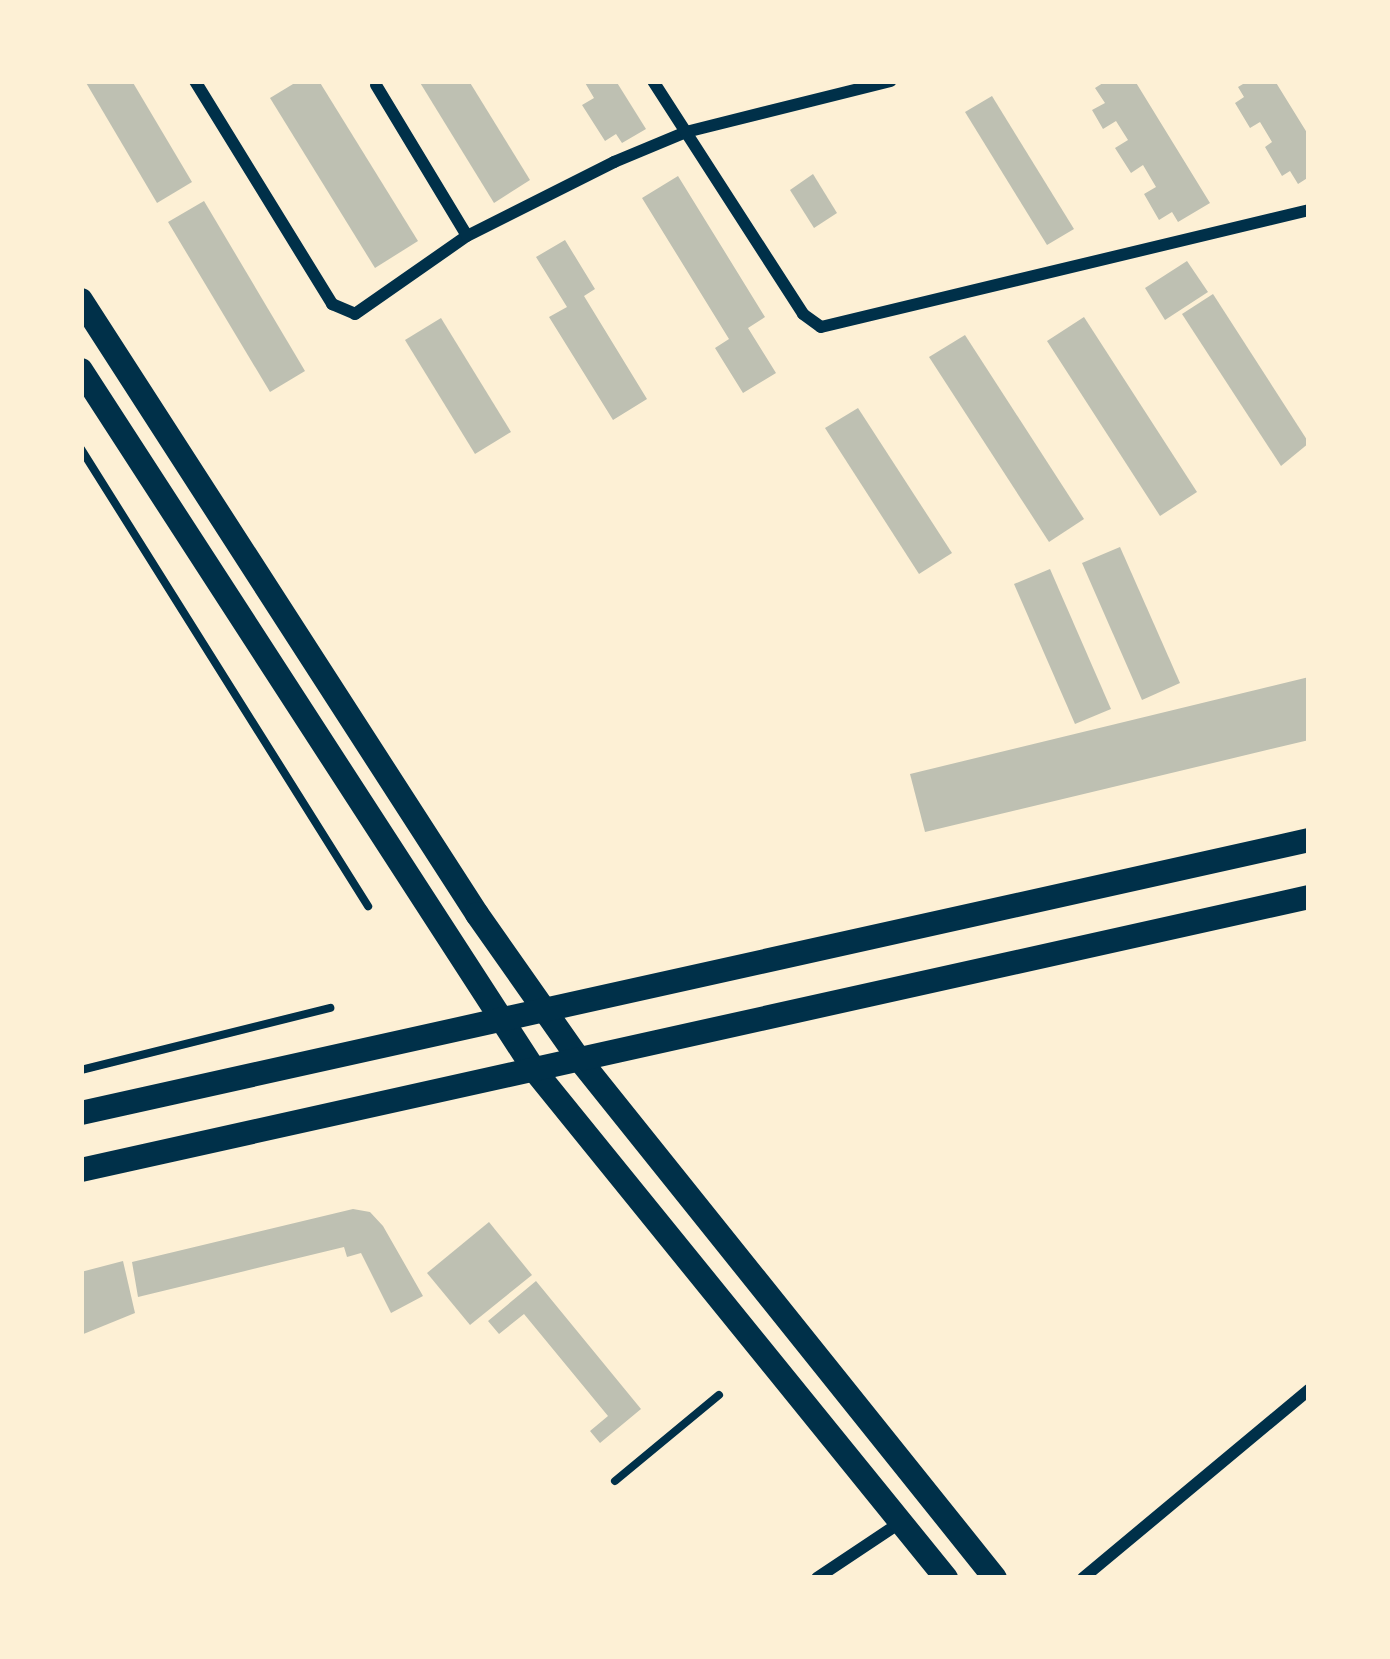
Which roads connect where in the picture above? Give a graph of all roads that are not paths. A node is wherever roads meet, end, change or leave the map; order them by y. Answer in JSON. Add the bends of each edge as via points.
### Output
{"nodes":[{"id":1,"x":195,"y":81,"type":"edge"},
{"id":2,"x":653,"y":81,"type":"edge"},
{"id":3,"x":891,"y":81,"type":"edge"},
{"id":4,"x":376,"y":85,"type":"dead end"},
{"id":5,"x":686,"y":132,"type":"junction"},
{"id":6,"x":1309,"y":210,"type":"edge"},
{"id":7,"x":467,"y":236,"type":"junction"},
{"id":8,"x":81,"y":300,"type":"edge"},
{"id":9,"x":81,"y":370,"type":"edge"},
{"id":10,"x":81,"y":449,"type":"edge"},
{"id":11,"x":1309,"y":840,"type":"edge"},
{"id":12,"x":1309,"y":897,"type":"edge"},
{"id":13,"x":368,"y":906,"type":"dead end"},
{"id":14,"x":330,"y":1008,"type":"dead end"},
{"id":15,"x":544,"y":1010,"type":"junction"},
{"id":16,"x":500,"y":1021,"type":"junction"},
{"id":17,"x":579,"y":1059,"type":"junction"},
{"id":18,"x":81,"y":1070,"type":"edge"},
{"id":19,"x":535,"y":1070,"type":"junction"},
{"id":20,"x":81,"y":1113,"type":"edge"},
{"id":21,"x":81,"y":1170,"type":"edge"},
{"id":22,"x":1309,"y":1390,"type":"edge"},
{"id":23,"x":719,"y":1396,"type":"dead end"},
{"id":24,"x":615,"y":1481,"type":"dead end"},
{"id":25,"x":901,"y":1522,"type":"junction"},
{"id":26,"x":818,"y":1578,"type":"edge"},
{"id":27,"x":946,"y":1578,"type":"edge"},
{"id":28,"x":994,"y":1578,"type":"edge"},
{"id":29,"x":1082,"y":1578,"type":"edge"}],
"edges":[{"from":1,"to":7,"type":"street","via":[[342,313],[355,314]]},
{"from":2,"to":5,"type":"street"},
{"from":3,"to":5,"type":"street"},
{"from":4,"to":7,"type":"street"},
{"from":5,"to":6,"type":"street","via":[[802,314],[821,327]]},
{"from":5,"to":7,"type":"street"},
{"from":8,"to":15,"type":"main road"},
{"from":9,"to":16,"type":"main road"},
{"from":10,"to":13,"type":"lane"},
{"from":11,"to":15,"type":"main road"},
{"from":12,"to":17,"type":"main road"},
{"from":14,"to":18,"type":"lane"},
{"from":15,"to":16,"type":"main road"},
{"from":15,"to":17,"type":"main road"},
{"from":16,"to":19,"type":"main road"},
{"from":16,"to":20,"type":"main road"},
{"from":17,"to":19,"type":"main road"},
{"from":17,"to":28,"type":"main road"},
{"from":19,"to":21,"type":"main road"},
{"from":19,"to":25,"type":"main road"},
{"from":22,"to":29,"type":"street"},
{"from":23,"to":24,"type":"lane"},
{"from":25,"to":26,"type":"street"},
{"from":25,"to":27,"type":"main road"}]}
